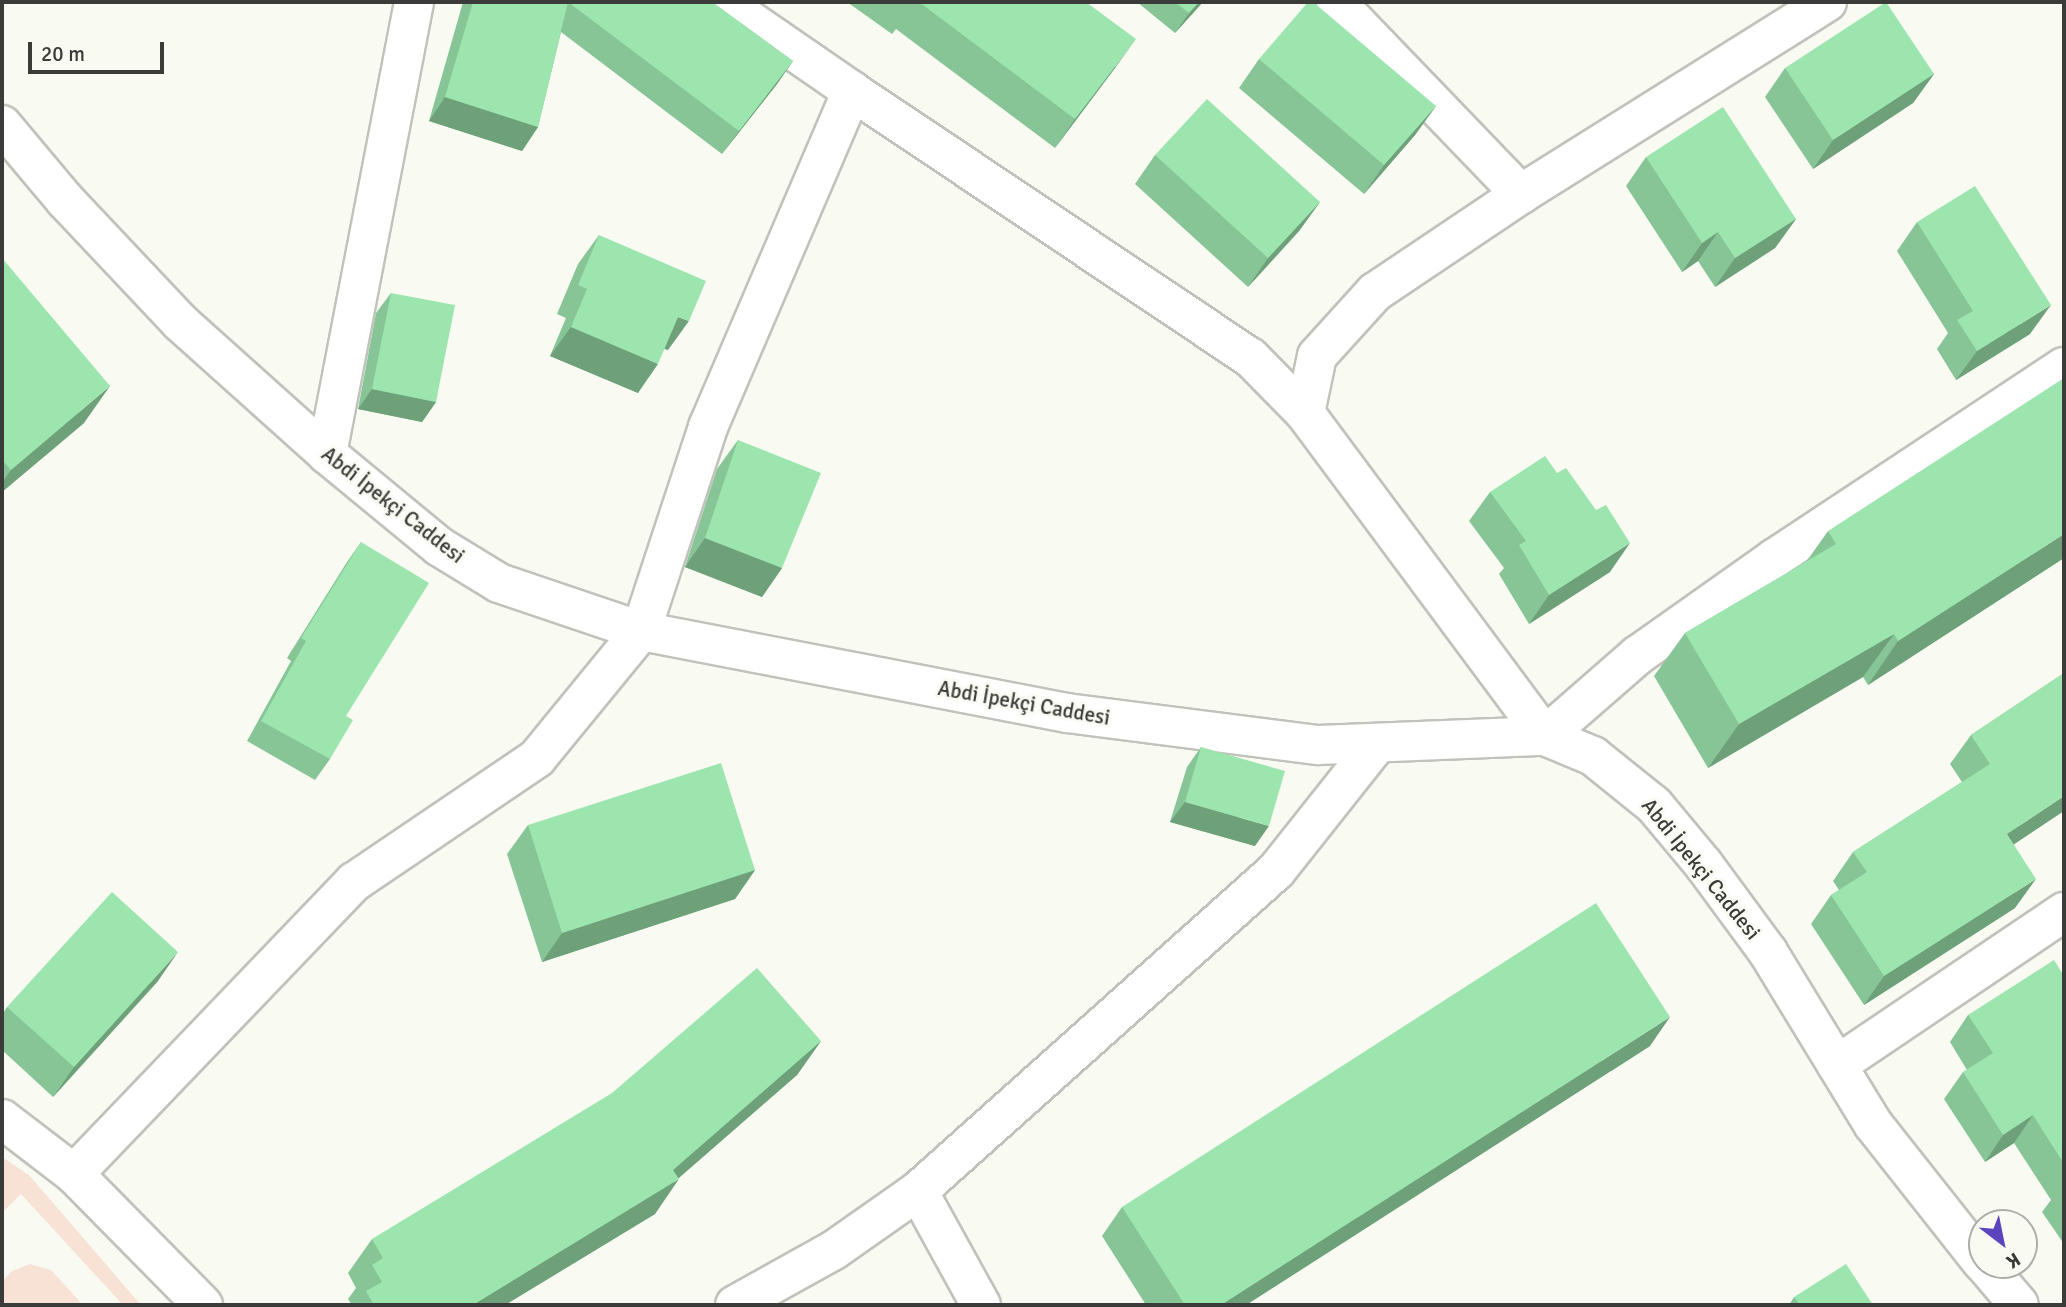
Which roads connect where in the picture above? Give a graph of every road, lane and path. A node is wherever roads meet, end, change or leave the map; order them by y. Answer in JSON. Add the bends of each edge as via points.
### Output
{"nodes":[{"id":1,"x":414,"y":2,"type":"edge"},
{"id":2,"x":723,"y":2,"type":"edge"},
{"id":3,"x":1336,"y":2,"type":"edge"},
{"id":4,"x":1825,"y":2,"type":"edge"},
{"id":5,"x":852,"y":91,"type":"junction"},
{"id":6,"x":2,"y":125,"type":"edge"},
{"id":7,"x":1521,"y":194,"type":"junction"},
{"id":8,"x":2064,"y":367,"type":"edge"},
{"id":9,"x":1305,"y":413,"type":"junction"},
{"id":10,"x":327,"y":454,"type":"junction"},
{"id":11,"x":641,"y":631,"type":"junction"},
{"id":12,"x":1545,"y":736,"type":"junction"},
{"id":13,"x":1376,"y":745,"type":"junction"},
{"id":14,"x":2064,"y":912,"type":"edge"},
{"id":15,"x":1837,"y":1065,"type":"junction"},
{"id":16,"x":2,"y":1119,"type":"edge"},
{"id":17,"x":74,"y":1174,"type":"junction"},
{"id":18,"x":918,"y":1191,"type":"junction"},
{"id":19,"x":1968,"y":1245,"type":"edge"},
{"id":20,"x":1997,"y":1279,"type":"edge"},
{"id":21,"x":203,"y":1305,"type":"edge"},
{"id":22,"x":735,"y":1305,"type":"edge"},
{"id":23,"x":981,"y":1305,"type":"edge"},
{"id":24,"x":2019,"y":1305,"type":"edge"}],
"edges":[{"from":1,"to":10,"type":"street"},
{"from":2,"to":5,"type":"street"},
{"from":3,"to":7,"type":"street"},
{"from":4,"to":7,"type":"street"},
{"from":5,"to":9,"type":"street","via":[[1250,357]]},
{"from":5,"to":11,"type":"street","via":[[708,427]]},
{"from":6,"to":10,"type":"street","name":"Abdi İpekçi Caddesi","via":[[65,200],[180,322]]},
{"from":7,"to":9,"type":"street","via":[[1375,292],[1317,356]]},
{"from":8,"to":12,"type":"street","via":[[1659,640]]},
{"from":9,"to":12,"type":"street"},
{"from":10,"to":11,"type":"street","name":"Abdi İpekçi Caddesi","via":[[440,547],[499,583]]},
{"from":11,"to":13,"type":"street","name":"Abdi İpekçi Caddesi","via":[[1067,713],[1318,745]]},
{"from":11,"to":17,"type":"street","via":[[537,758],[354,882]]},
{"from":12,"to":13,"type":"street","name":"Abdi İpekçi Caddesi","via":[[1471,736]]},
{"from":12,"to":15,"type":"street","name":"Abdi İpekçi Caddesi","via":[[1593,756],[1654,805],[1768,953]]},
{"from":13,"to":18,"type":"street","via":[[1276,871]]},
{"from":14,"to":15,"type":"street"},
{"from":15,"to":19,"type":"street","name":"Abdi İpekçi Caddesi","via":[[1912,1177]]},
{"from":16,"to":17,"type":"street"},
{"from":17,"to":21,"type":"street"},
{"from":18,"to":22,"type":"street","via":[[834,1250]]},
{"from":18,"to":23,"type":"street"},
{"from":20,"to":24,"type":"street","name":"Abdi İpekçi Caddesi"}]}
